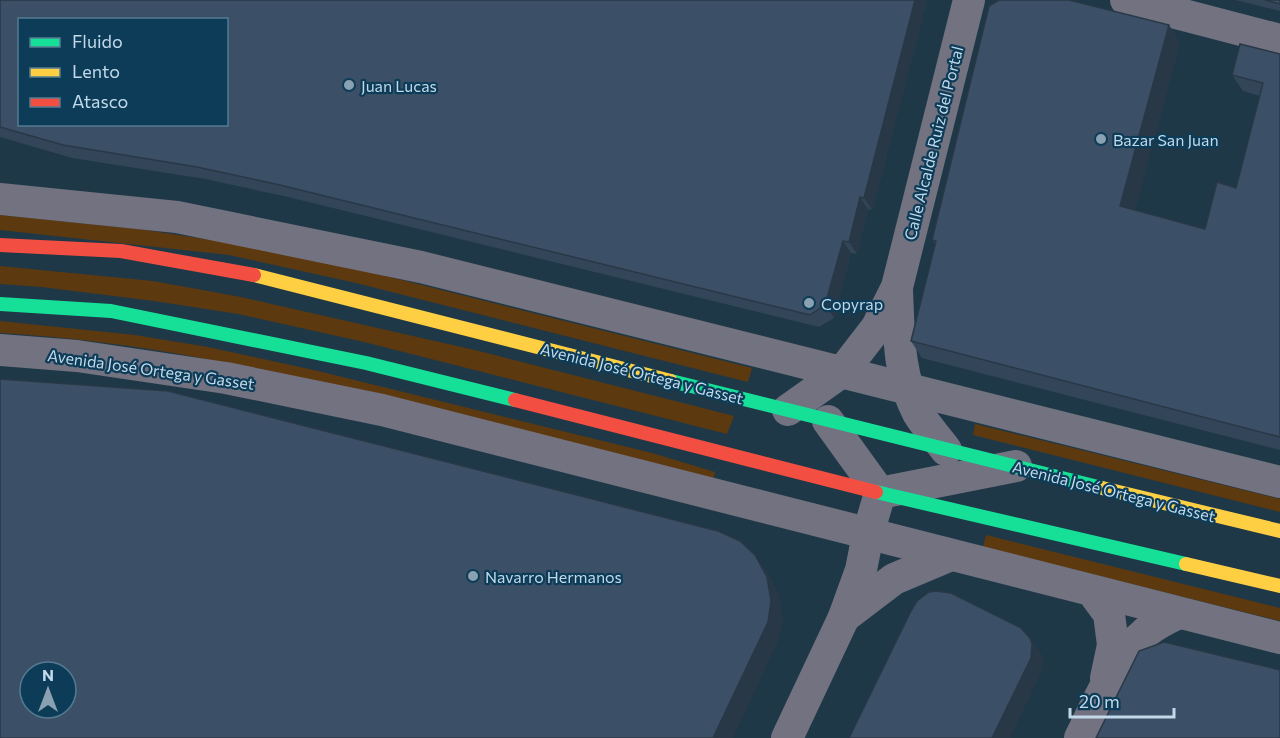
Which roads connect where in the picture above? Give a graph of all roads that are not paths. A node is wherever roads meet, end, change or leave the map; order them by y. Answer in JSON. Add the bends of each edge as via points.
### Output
{"nodes":[{"id":1,"x":969,"y":0,"type":"edge"},
{"id":2,"x":1126,"y":0,"type":"edge"},
{"id":3,"x":1180,"y":7,"type":"edge"},
{"id":4,"x":1280,"y":40,"type":"edge"},
{"id":5,"x":0,"y":200,"type":"edge"},
{"id":6,"x":0,"y":245,"type":"edge"},
{"id":7,"x":897,"y":287,"type":"junction"},
{"id":8,"x":0,"y":304,"type":"edge"},
{"id":9,"x":0,"y":350,"type":"edge"},
{"id":10,"x":843,"y":371,"type":"junction"},
{"id":11,"x":907,"y":387,"type":"junction"},
{"id":12,"x":788,"y":410,"type":"junction"},
{"id":13,"x":828,"y":421,"type":"junction"},
{"id":14,"x":946,"y":450,"type":"junction"},
{"id":15,"x":1016,"y":466,"type":"junction"},
{"id":16,"x":1280,"y":482,"type":"edge"},
{"id":17,"x":880,"y":493,"type":"junction"},
{"id":18,"x":1280,"y":531,"type":"edge"},
{"id":19,"x":868,"y":534,"type":"junction"},
{"id":20,"x":951,"y":555,"type":"junction"},
{"id":21,"x":1280,"y":586,"type":"edge"},
{"id":22,"x":1092,"y":591,"type":"junction"},
{"id":23,"x":1179,"y":613,"type":"junction"},
{"id":24,"x":844,"y":616,"type":"junction"},
{"id":25,"x":1280,"y":638,"type":"edge"},
{"id":26,"x":1103,"y":691,"type":"junction"},
{"id":27,"x":787,"y":738,"type":"edge"},
{"id":28,"x":1080,"y":738,"type":"edge"}],
"edges":[{"from":1,"to":7,"type":"street","name":"Calle Alcalde Ruiz del Portal"},
{"from":2,"to":3,"type":"street"},
{"from":3,"to":4,"type":"street"},
{"from":5,"to":10,"type":"street","via":[[177,217],[235,228],[421,267]]},
{"from":6,"to":12,"type":"main road","name":"Avenida José Ortega y Gasset","via":[[121,251],[268,278]]},
{"from":7,"to":10,"type":"street","name":"Calle Alcalde Ruiz del Portal","via":[[876,327]]},
{"from":7,"to":11,"type":"street","name":"Calle Alcalde Ruiz del Portal","via":[[900,355]]},
{"from":8,"to":17,"type":"main road","via":[[111,311],[366,363]]},
{"from":9,"to":19,"type":"street","name":"Avenida José Ortega y Gasset","via":[[77,356],[226,378],[382,410]]},
{"from":10,"to":11,"type":"street"},
{"from":10,"to":12,"type":"street","name":"Calle Alcalde Ruiz del Portal"},
{"from":11,"to":14,"type":"street","name":"Calle Alcalde Ruiz del Portal","via":[[919,414]]},
{"from":11,"to":16,"type":"street"},
{"from":12,"to":13,"type":"main road","name":"Avenida José Ortega y Gasset"},
{"from":13,"to":14,"type":"main road","name":"Avenida José Ortega y Gasset"},
{"from":13,"to":17,"type":"street"},
{"from":14,"to":15,"type":"main road","name":"Avenida José Ortega y Gasset"},
{"from":15,"to":17,"type":"street"},
{"from":15,"to":18,"type":"main road","name":"Avenida José Ortega y Gasset"},
{"from":17,"to":19,"type":"street"},
{"from":17,"to":21,"type":"main road"},
{"from":19,"to":20,"type":"street","name":"Avenida José Ortega y Gasset"},
{"from":19,"to":24,"type":"street","via":[[861,570]]},
{"from":20,"to":22,"type":"street","name":"Avenida José Ortega y Gasset"},
{"from":20,"to":24,"type":"street","via":[[894,579]]},
{"from":22,"to":23,"type":"street","name":"Avenida José Ortega y Gasset"},
{"from":22,"to":26,"type":"street","via":[[1109,614],[1113,645]]},
{"from":23,"to":25,"type":"street","name":"Avenida José Ortega y Gasset"},
{"from":23,"to":26,"type":"street","via":[[1147,631],[1127,652]]},
{"from":24,"to":27,"type":"street"},
{"from":26,"to":28,"type":"street"}]}
